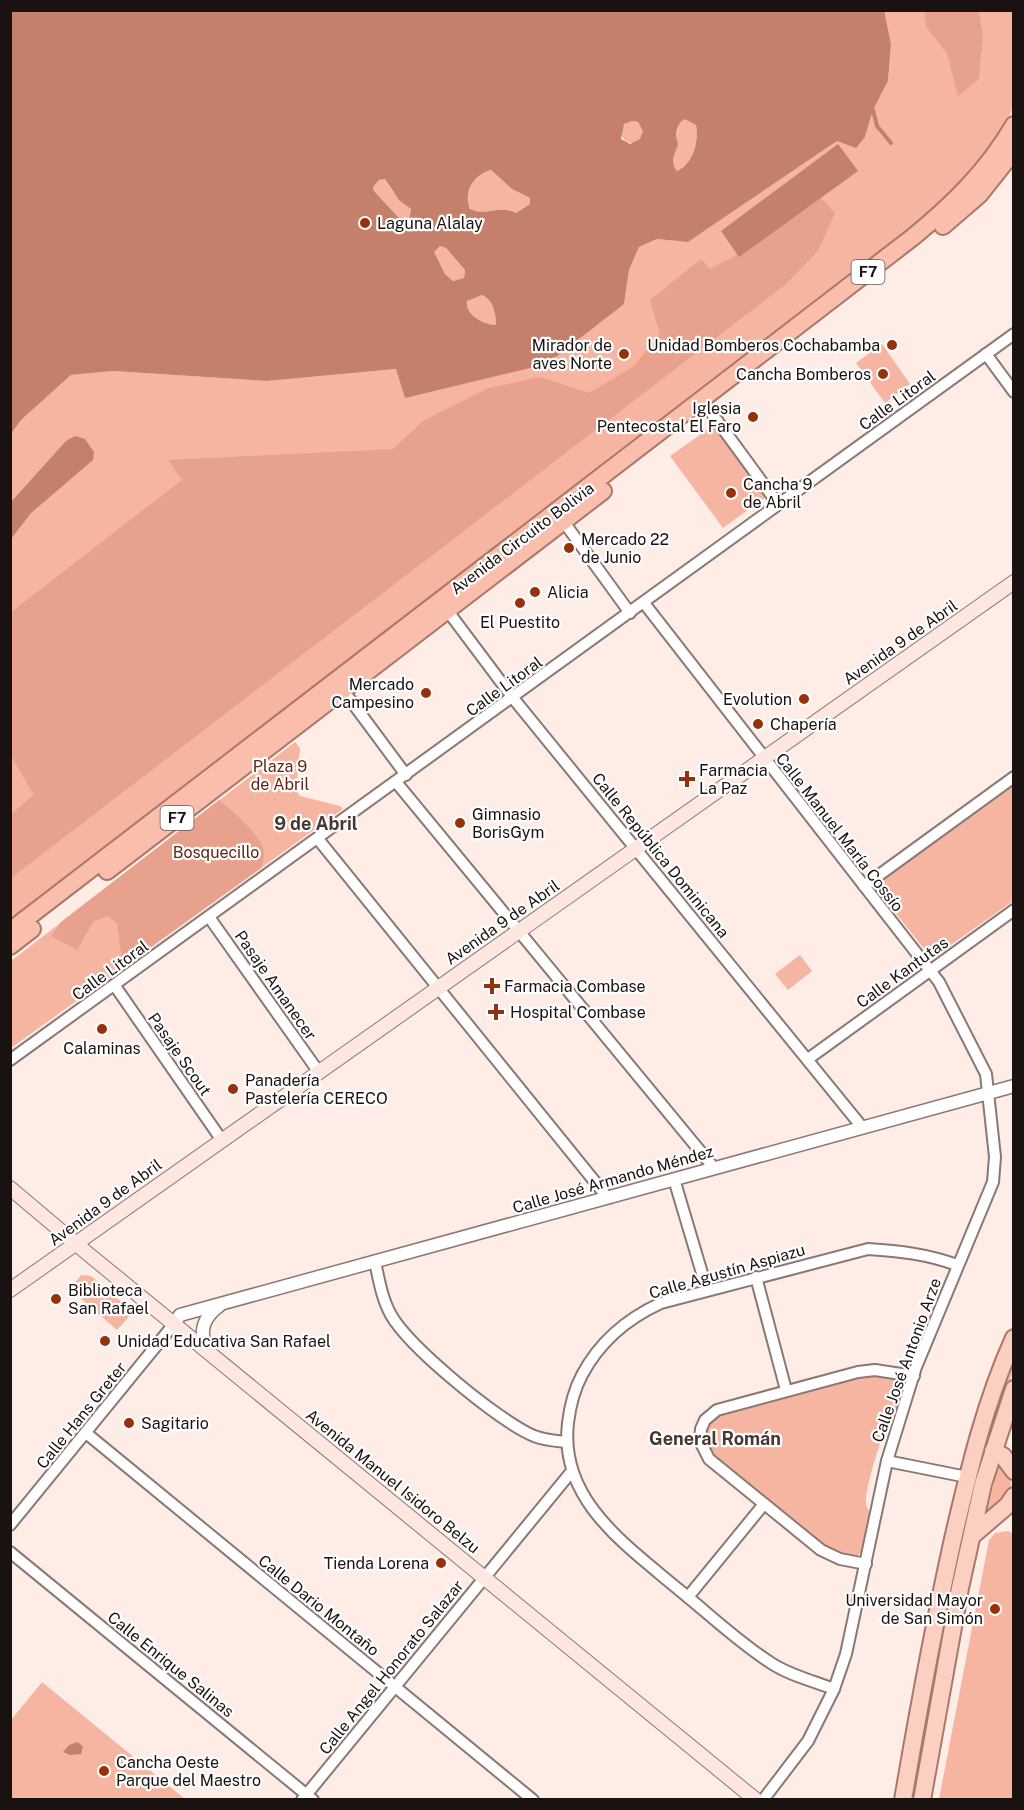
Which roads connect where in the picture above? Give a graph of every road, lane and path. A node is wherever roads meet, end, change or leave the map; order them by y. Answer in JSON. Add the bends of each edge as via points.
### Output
{"nodes":[{"id":1,"x":1014,"y":125,"type":"edge"},
{"id":2,"x":1014,"y":151,"type":"edge"},
{"id":3,"x":1014,"y":334,"type":"edge"},
{"id":4,"x":986,"y":354,"type":"junction"},
{"id":5,"x":1014,"y":392,"type":"edge"},
{"id":6,"x":706,"y":404,"type":"junction"},
{"id":7,"x":778,"y":504,"type":"junction"},
{"id":8,"x":560,"y":517,"type":"junction"},
{"id":9,"x":1014,"y":582,"type":"edge"},
{"id":10,"x":644,"y":603,"type":"junction"},
{"id":11,"x":443,"y":606,"type":"junction"},
{"id":12,"x":630,"y":613,"type":"junction"},
{"id":13,"x":339,"y":685,"type":"junction"},
{"id":14,"x":513,"y":698,"type":"junction"},
{"id":15,"x":764,"y":759,"type":"junction"},
{"id":16,"x":406,"y":775,"type":"junction"},
{"id":17,"x":1014,"y":777,"type":"edge"},
{"id":18,"x":396,"y":782,"type":"junction"},
{"id":19,"x":318,"y":839,"type":"junction"},
{"id":20,"x":636,"y":848,"type":"junction"},
{"id":21,"x":864,"y":886,"type":"junction"},
{"id":22,"x":1014,"y":910,"type":"edge"},
{"id":23,"x":209,"y":917,"type":"junction"},
{"id":24,"x":10,"y":931,"type":"edge"},
{"id":25,"x":518,"y":931,"type":"junction"},
{"id":26,"x":10,"y":946,"type":"edge"},
{"id":27,"x":930,"y":968,"type":"junction"},
{"id":28,"x":115,"y":986,"type":"junction"},
{"id":29,"x":438,"y":986,"type":"junction"},
{"id":30,"x":808,"y":1059,"type":"junction"},
{"id":31,"x":10,"y":1060,"type":"edge"},
{"id":32,"x":318,"y":1071,"type":"junction"},
{"id":33,"x":1014,"y":1086,"type":"edge"},
{"id":34,"x":990,"y":1092,"type":"junction"},
{"id":35,"x":862,"y":1127,"type":"junction"},
{"id":36,"x":221,"y":1139,"type":"junction"},
{"id":37,"x":714,"y":1168,"type":"junction"},
{"id":38,"x":674,"y":1179,"type":"junction"},
{"id":39,"x":10,"y":1188,"type":"edge"},
{"id":40,"x":608,"y":1197,"type":"junction"},
{"id":41,"x":76,"y":1244,"type":"junction"},
{"id":42,"x":375,"y":1262,"type":"junction"},
{"id":43,"x":957,"y":1265,"type":"junction"},
{"id":44,"x":756,"y":1277,"type":"junction"},
{"id":45,"x":10,"y":1290,"type":"edge"},
{"id":46,"x":707,"y":1290,"type":"junction"},
{"id":47,"x":222,"y":1304,"type":"junction"},
{"id":48,"x":174,"y":1324,"type":"junction"},
{"id":49,"x":1014,"y":1338,"type":"edge"},
{"id":50,"x":205,"y":1349,"type":"junction"},
{"id":51,"x":914,"y":1376,"type":"junction"},
{"id":52,"x":1014,"y":1389,"type":"edge"},
{"id":53,"x":786,"y":1390,"type":"junction"},
{"id":54,"x":86,"y":1433,"type":"junction"},
{"id":55,"x":566,"y":1442,"type":"junction"},
{"id":56,"x":993,"y":1451,"type":"junction"},
{"id":57,"x":887,"y":1461,"type":"junction"},
{"id":58,"x":572,"y":1471,"type":"junction"},
{"id":59,"x":1014,"y":1471,"type":"edge"},
{"id":60,"x":967,"y":1477,"type":"junction"},
{"id":61,"x":764,"y":1504,"type":"junction"},
{"id":62,"x":1012,"y":1504,"type":"edge"},
{"id":63,"x":10,"y":1525,"type":"edge"},
{"id":64,"x":973,"y":1535,"type":"junction"},
{"id":65,"x":10,"y":1552,"type":"edge"},
{"id":66,"x":866,"y":1564,"type":"junction"},
{"id":67,"x":484,"y":1577,"type":"junction"},
{"id":68,"x":688,"y":1597,"type":"junction"},
{"id":69,"x":395,"y":1687,"type":"junction"},
{"id":70,"x":834,"y":1689,"type":"junction"},
{"id":71,"x":307,"y":1798,"type":"edge"},
{"id":72,"x":533,"y":1800,"type":"edge"},
{"id":73,"x":756,"y":1800,"type":"edge"},
{"id":74,"x":763,"y":1800,"type":"edge"},
{"id":75,"x":903,"y":1800,"type":"edge"},
{"id":76,"x":922,"y":1800,"type":"edge"}],
"edges":[{"from":1,"to":6,"type":"highway","name":"Avenida Circuito Bolivia","number":"F7","via":[[985,168],[953,203]]},
{"from":2,"to":6,"type":"highway","name":"Avenida Circuito Bolivia","number":"F7","via":[[964,208]]},
{"from":3,"to":4,"type":"street","name":"Calle Litoral"},
{"from":4,"to":5,"type":"street"},
{"from":4,"to":7,"type":"street","name":"Calle Litoral"},
{"from":6,"to":7,"type":"street"},
{"from":6,"to":8,"type":"highway","name":"Avenida Circuito Bolivia","number":"F7"},
{"from":7,"to":10,"type":"street","name":"Calle Litoral"},
{"from":8,"to":11,"type":"highway","name":"Avenida Circuito Bolivia","number":"F7"},
{"from":8,"to":12,"type":"street"},
{"from":9,"to":15,"type":"main road","name":"Avenida 9 de Abril"},
{"from":10,"to":12,"type":"street","name":"Calle Litoral"},
{"from":10,"to":15,"type":"street","name":"Calle Manuel María Cossío"},
{"from":11,"to":13,"type":"highway","name":"Avenida Circuito Bolivia","number":"F7"},
{"from":11,"to":14,"type":"street","name":"Calle República Dominicana"},
{"from":12,"to":14,"type":"street","name":"Calle Litoral"},
{"from":13,"to":16,"type":"street"},
{"from":13,"to":24,"type":"highway","name":"Avenida Circuito Bolivia","number":"F7"},
{"from":13,"to":26,"type":"highway","name":"Avenida Circuito Bolivia","number":"F7"},
{"from":14,"to":16,"type":"street","name":"Calle Litoral"},
{"from":14,"to":20,"type":"street","name":"Calle República Dominicana"},
{"from":15,"to":20,"type":"main road","name":"Avenida 9 de Abril"},
{"from":15,"to":21,"type":"street","name":"Calle Manuel María Cossío"},
{"from":16,"to":18,"type":"street","name":"Calle Litoral"},
{"from":17,"to":21,"type":"street"},
{"from":18,"to":19,"type":"street","name":"Calle Litoral"},
{"from":18,"to":25,"type":"street"},
{"from":19,"to":23,"type":"street","name":"Calle Litoral"},
{"from":19,"to":29,"type":"street"},
{"from":20,"to":25,"type":"main road","name":"Avenida 9 de Abril"},
{"from":20,"to":30,"type":"street","name":"Calle República Dominicana"},
{"from":21,"to":27,"type":"street","name":"Calle Manuel María Cossío"},
{"from":22,"to":27,"type":"street","name":"Calle Kantutas"},
{"from":23,"to":28,"type":"street","name":"Calle Litoral"},
{"from":23,"to":32,"type":"street","name":"Pasaje Amanecer"},
{"from":25,"to":29,"type":"main road","name":"Avenida 9 de Abril"},
{"from":25,"to":37,"type":"street"},
{"from":27,"to":30,"type":"street","name":"Calle Kantutas"},
{"from":27,"to":34,"type":"street","name":"Calle Manuel María Cossío","via":[[986,1074]]},
{"from":28,"to":31,"type":"street","name":"Calle Litoral"},
{"from":28,"to":36,"type":"street","name":"Pasaje Scout"},
{"from":29,"to":32,"type":"main road","name":"Avenida 9 de Abril"},
{"from":29,"to":40,"type":"street"},
{"from":30,"to":35,"type":"street","name":"Calle República Dominicana"},
{"from":32,"to":36,"type":"main road","name":"Avenida 9 de Abril"},
{"from":33,"to":34,"type":"street","name":"Calle José Armando Méndez"},
{"from":34,"to":35,"type":"street","name":"Calle José Armando Méndez"},
{"from":34,"to":43,"type":"street","name":"Calle José Antonio Arze","via":[[993,1182]]},
{"from":35,"to":37,"type":"street","name":"Calle José Armando Méndez"},
{"from":36,"to":41,"type":"main road","name":"Avenida 9 de Abril"},
{"from":37,"to":38,"type":"street","name":"Calle José Armando Méndez"},
{"from":38,"to":40,"type":"street","name":"Calle José Armando Méndez"},
{"from":38,"to":46,"type":"street"},
{"from":39,"to":41,"type":"main road","name":"Avenida Manuel Isidoro Belzu"},
{"from":40,"to":42,"type":"street","name":"Calle José Armando Méndez"},
{"from":41,"to":45,"type":"main road","name":"Avenida 9 de Abril"},
{"from":41,"to":48,"type":"main road","name":"Avenida Manuel Isidoro Belzu"},
{"from":42,"to":47,"type":"street","name":"Calle José Armando Méndez"},
{"from":42,"to":55,"type":"street","via":[[391,1315],[415,1344],[449,1376],[516,1426],[536,1437]]},
{"from":43,"to":44,"type":"street","name":"Calle Agustín Aspiazu","via":[[936,1257],[868,1249]]},
{"from":43,"to":51,"type":"street","name":"Calle José Antonio Arze"},
{"from":44,"to":46,"type":"street","name":"Calle Agustín Aspiazu"},
{"from":44,"to":53,"type":"street"},
{"from":46,"to":55,"type":"street","name":"Calle Agustín Aspiazu","via":[[635,1314],[611,1334],[577,1383]]},
{"from":47,"to":48,"type":"street","name":"Calle José Armando Méndez","via":[[180,1315]]},
{"from":47,"to":50,"type":"street","via":[[204,1320]]},
{"from":48,"to":50,"type":"main road","name":"Avenida Manuel Isidoro Belzu"},
{"from":48,"to":54,"type":"street","name":"Calle Hans Greter"},
{"from":49,"to":60,"type":"main road"},
{"from":50,"to":67,"type":"main road","name":"Avenida Manuel Isidoro Belzu"},
{"from":51,"to":53,"type":"street","via":[[875,1370]]},
{"from":51,"to":57,"type":"street","name":"Calle José Antonio Arze"},
{"from":52,"to":56,"type":"main road"},
{"from":53,"to":61,"type":"street","via":[[717,1410],[701,1429],[700,1441],[709,1459]]},
{"from":54,"to":63,"type":"street","name":"Calle Hans Greter"},
{"from":54,"to":69,"type":"street","name":"Calle Dario Montaño"},
{"from":55,"to":58,"type":"street","name":"Calle Agustín Aspiazu"},
{"from":56,"to":59,"type":"main road","via":[[1003,1456]]},
{"from":56,"to":64,"type":"main road"},
{"from":57,"to":60,"type":"street"},
{"from":57,"to":66,"type":"street","name":"Calle José Antonio Arze"},
{"from":58,"to":67,"type":"street","name":"Calle Angel Honorato Salazar"},
{"from":58,"to":68,"type":"street","name":"Calle Agustín Aspiazu","via":[[583,1495],[608,1528]]},
{"from":60,"to":75,"type":"main road"},
{"from":61,"to":66,"type":"street","via":[[821,1550]]},
{"from":61,"to":68,"type":"street"},
{"from":62,"to":64,"type":"main road"},
{"from":64,"to":76,"type":"main road"},
{"from":65,"to":71,"type":"street","name":"Calle Enrique Salinas"},
{"from":66,"to":70,"type":"street","name":"Calle José Antonio Arze"},
{"from":67,"to":69,"type":"street","name":"Calle Angel Honorato Salazar"},
{"from":67,"to":73,"type":"main road","name":"Avenida Manuel Isidoro Belzu"},
{"from":68,"to":70,"type":"street","name":"Calle Agustín Aspiazu","via":[[771,1663]]},
{"from":69,"to":71,"type":"street","name":"Calle Angel Honorato Salazar"},
{"from":69,"to":72,"type":"street","name":"Calle Dario Montaño"},
{"from":70,"to":74,"type":"street","name":"Calle José Antonio Arze","via":[[808,1741]]}]}
